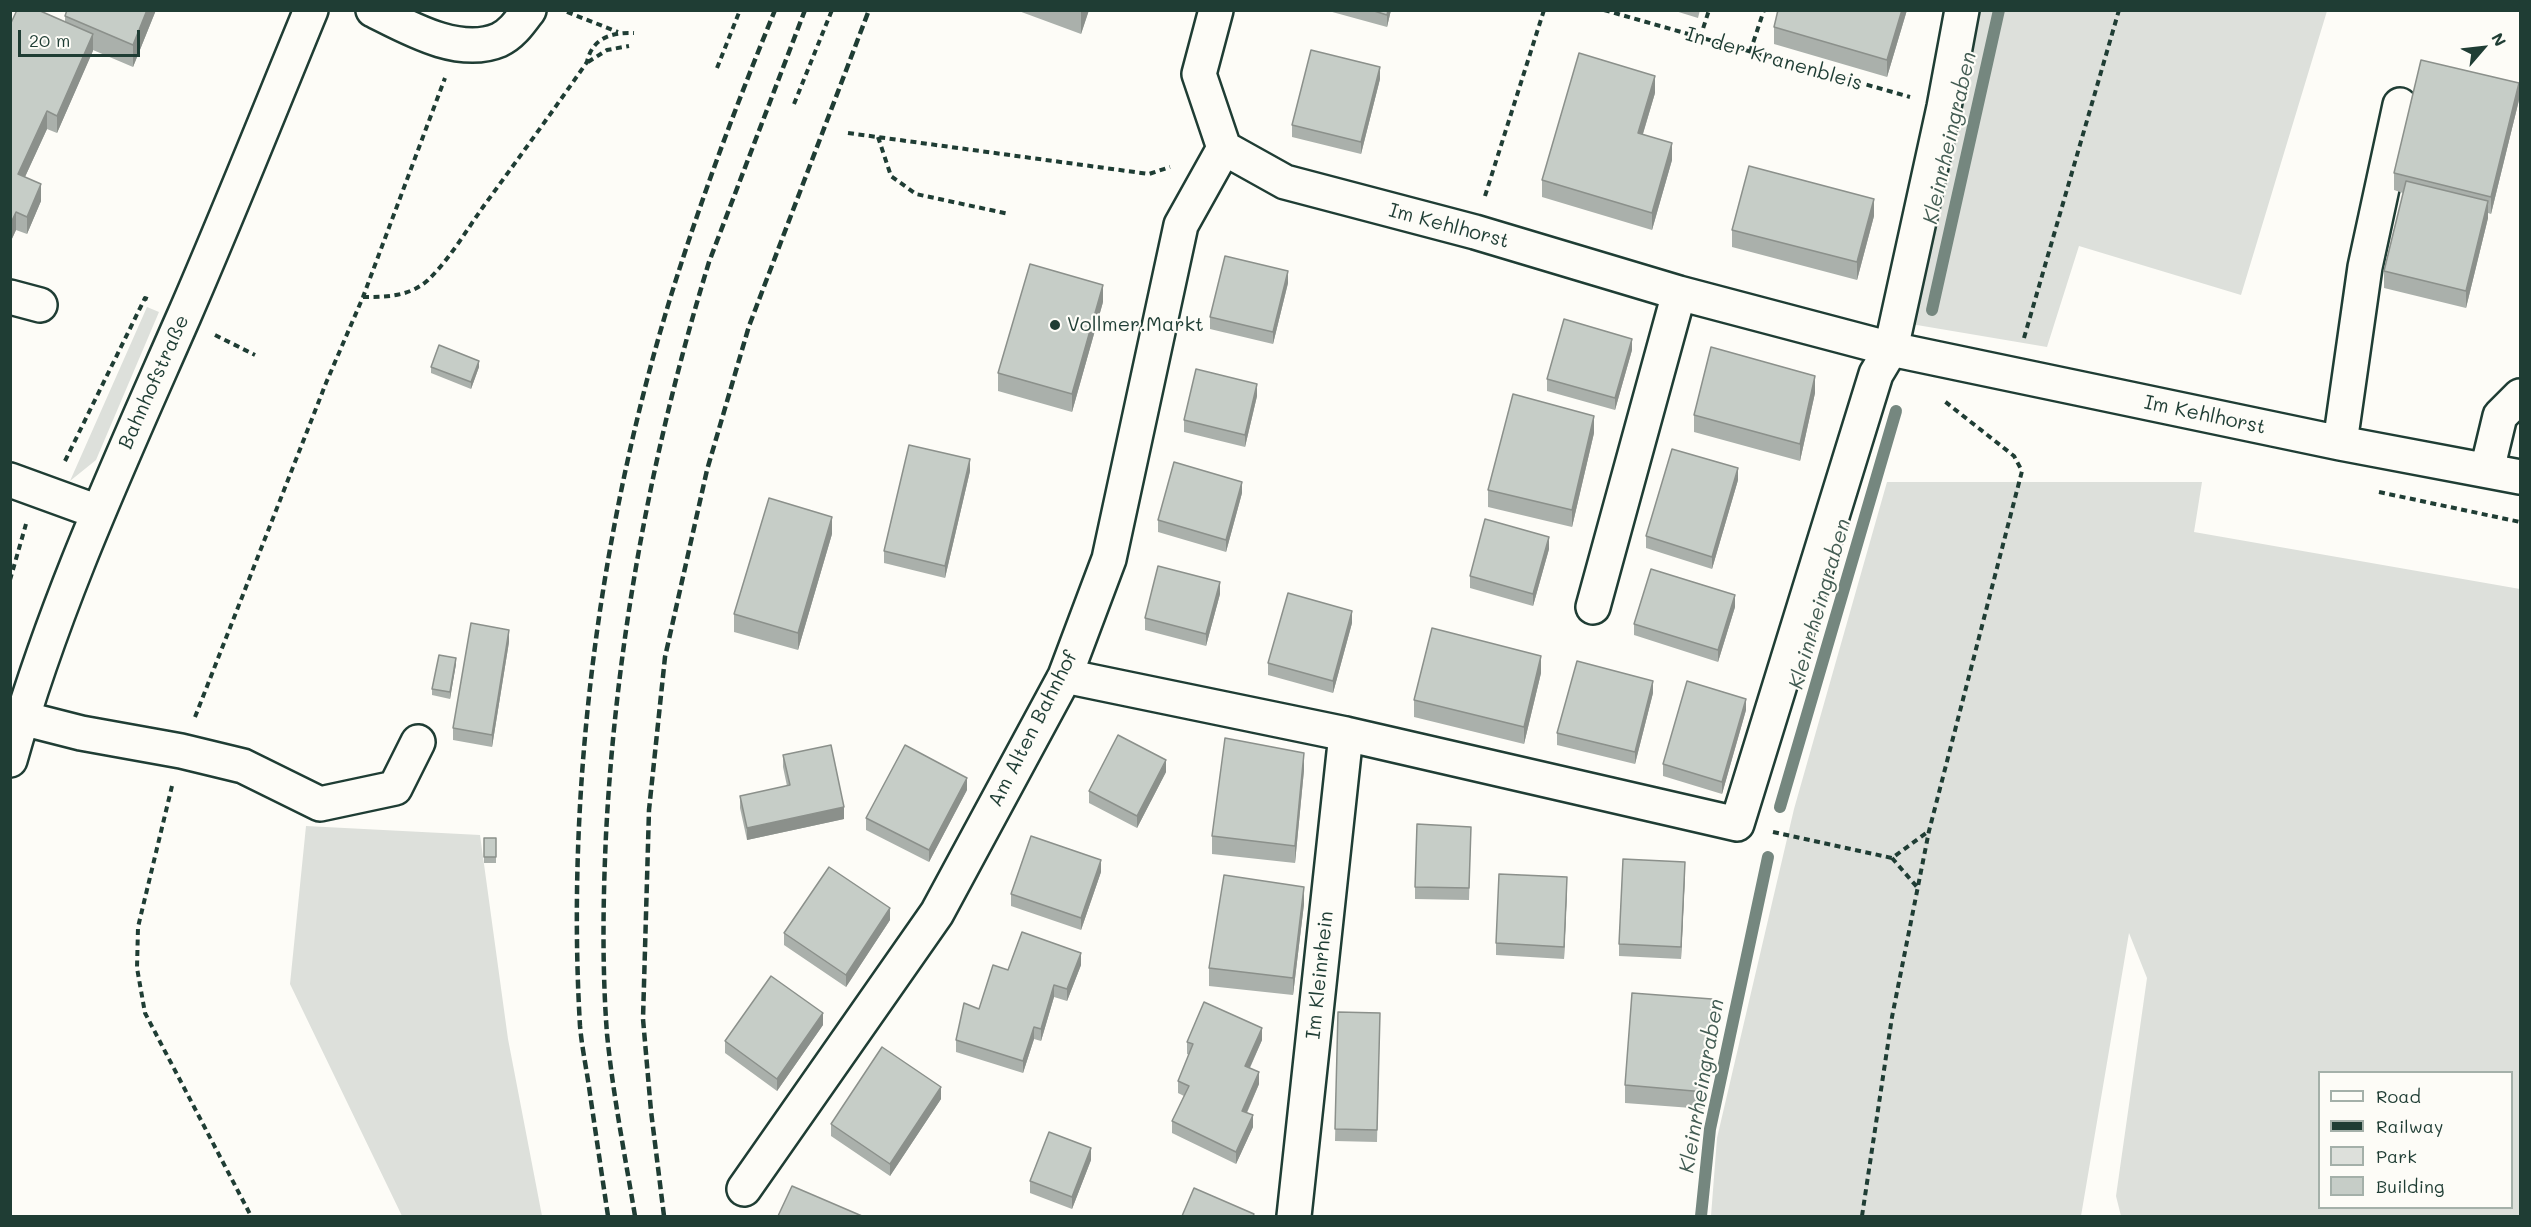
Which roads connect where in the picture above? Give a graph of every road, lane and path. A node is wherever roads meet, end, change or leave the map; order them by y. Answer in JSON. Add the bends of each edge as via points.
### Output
{"nodes":[{"id":1,"x":312,"y":10,"type":"edge"},
{"id":2,"x":529,"y":10,"type":"edge"},
{"id":3,"x":562,"y":10,"type":"edge"},
{"id":4,"x":740,"y":10,"type":"edge"},
{"id":5,"x":832,"y":10,"type":"edge"},
{"id":6,"x":1216,"y":10,"type":"edge"},
{"id":7,"x":1544,"y":10,"type":"edge"},
{"id":8,"x":1604,"y":10,"type":"edge"},
{"id":9,"x":1709,"y":10,"type":"edge"},
{"id":10,"x":1764,"y":10,"type":"edge"},
{"id":11,"x":1962,"y":10,"type":"edge"},
{"id":12,"x":2119,"y":10,"type":"edge"},
{"id":13,"x":382,"y":14,"type":"edge"},
{"id":14,"x":619,"y":32,"type":"junction"},
{"id":15,"x":634,"y":33,"type":"dead end"},
{"id":16,"x":1700,"y":38,"type":"junction"},
{"id":17,"x":457,"y":44,"type":"junction"},
{"id":18,"x":629,"y":46,"type":"dead end"},
{"id":19,"x":1750,"y":52,"type":"junction"},
{"id":20,"x":587,"y":62,"type":"junction"},
{"id":21,"x":717,"y":68,"type":"dead end"},
{"id":22,"x":794,"y":104,"type":"dead end"},
{"id":23,"x":2400,"y":105,"type":"dead end"},
{"id":24,"x":1944,"y":107,"type":"junction"},
{"id":25,"x":848,"y":133,"type":"dead end"},
{"id":26,"x":878,"y":137,"type":"junction"},
{"id":27,"x":1224,"y":148,"type":"junction"},
{"id":28,"x":1171,"y":167,"type":"dead end"},
{"id":29,"x":1009,"y":214,"type":"dead end"},
{"id":30,"x":1475,"y":232,"type":"junction"},
{"id":31,"x":1679,"y":293,"type":"junction"},
{"id":32,"x":1891,"y":349,"type":"junction"},
{"id":33,"x":2013,"y":375,"type":"junction"},
{"id":34,"x":1935,"y":393,"type":"dead end"},
{"id":35,"x":2520,"y":396,"type":"edge"},
{"id":36,"x":2340,"y":443,"type":"junction"},
{"id":37,"x":2487,"y":470,"type":"junction"},
{"id":38,"x":2520,"y":477,"type":"edge"},
{"id":39,"x":10,"y":480,"type":"edge"},
{"id":40,"x":49,"y":495,"type":"junction"},
{"id":41,"x":98,"y":512,"type":"junction"},
{"id":42,"x":10,"y":580,"type":"edge"},
{"id":43,"x":1593,"y":607,"type":"dead end"},
{"id":44,"x":1065,"y":675,"type":"junction"},
{"id":45,"x":22,"y":718,"type":"junction"},
{"id":46,"x":1346,"y":734,"type":"junction"},
{"id":47,"x":418,"y":742,"type":"dead end"},
{"id":48,"x":10,"y":759,"type":"edge"},
{"id":49,"x":1737,"y":824,"type":"junction"},
{"id":50,"x":1929,"y":831,"type":"junction"},
{"id":51,"x":1892,"y":858,"type":"junction"},
{"id":52,"x":1918,"y":888,"type":"junction"},
{"id":53,"x":744,"y":1189,"type":"dead end"},
{"id":54,"x":1294,"y":1216,"type":"edge"},
{"id":55,"x":1862,"y":1216,"type":"edge"}],
"edges":[{"from":1,"to":41,"type":"street","name":"Bahnhofstraße"},
{"from":2,"to":17,"type":"street","via":[[516,28],[500,39],[480,45]]},
{"from":3,"to":14,"type":"path"},
{"from":4,"to":21,"type":"path"},
{"from":5,"to":22,"type":"path"},
{"from":6,"to":27,"type":"street","via":[[1199,74]]},
{"from":7,"to":30,"type":"path"},
{"from":8,"to":16,"type":"path","name":"In der Kranenbleis"},
{"from":9,"to":16,"type":"path"},
{"from":10,"to":19,"type":"path"},
{"from":11,"to":24,"type":"street"},
{"from":12,"to":33,"type":"path"},
{"from":13,"to":17,"type":"street"},
{"from":14,"to":15,"type":"path"},
{"from":14,"to":20,"type":"path","via":[[595,45]]},
{"from":16,"to":19,"type":"path","name":"In der Kranenbleis"},
{"from":17,"to":20,"type":"path","via":[[363,297],[406,294],[427,281]]},
{"from":18,"to":20,"type":"path","via":[[607,50]]},
{"from":19,"to":24,"type":"path","name":"In der Kranenbleis"},
{"from":23,"to":36,"type":"street","via":[[2365,267]]},
{"from":24,"to":32,"type":"street"},
{"from":25,"to":26,"type":"path"},
{"from":26,"to":28,"type":"path","via":[[1149,174]]},
{"from":26,"to":29,"type":"path","via":[[891,176],[916,194]]},
{"from":27,"to":30,"type":"street","name":"Im Kehlhorst","via":[[1285,182]]},
{"from":27,"to":44,"type":"street","name":"Am Alten Bahnhof","via":[[1181,225],[1109,559]]},
{"from":30,"to":31,"type":"street","name":"Im Kehlhorst"},
{"from":31,"to":32,"type":"street","name":"Im Kehlhorst"},
{"from":31,"to":43,"type":"street"},
{"from":32,"to":33,"type":"street","name":"Im Kehlhorst"},
{"from":32,"to":49,"type":"street","via":[[1876,374]]},
{"from":33,"to":36,"type":"street","name":"Im Kehlhorst"},
{"from":34,"to":50,"type":"path","via":[[2014,456],[2022,471]]},
{"from":35,"to":37,"type":"street","via":[[2500,416]]},
{"from":36,"to":37,"type":"street","name":"Im Kehlhorst"},
{"from":37,"to":38,"type":"street","name":"Im Kehlhorst"},
{"from":39,"to":40,"type":"street"},
{"from":40,"to":41,"type":"street"},
{"from":40,"to":42,"type":"path","via":[[30,510]]},
{"from":41,"to":45,"type":"street","name":"Bahnhofstraße"},
{"from":44,"to":46,"type":"street"},
{"from":44,"to":53,"type":"street","name":"Am Alten Bahnhof","via":[[937,913]]},
{"from":45,"to":47,"type":"street","via":[[81,734],[243,766],[320,804],[395,788]]},
{"from":45,"to":48,"type":"street","name":"Bahnhofstraße"},
{"from":46,"to":49,"type":"street"},
{"from":46,"to":54,"type":"street","name":"Im Kleinrhein"},
{"from":49,"to":51,"type":"path"},
{"from":50,"to":51,"type":"path"},
{"from":50,"to":52,"type":"path"},
{"from":51,"to":52,"type":"path"},
{"from":52,"to":55,"type":"path","via":[[1892,1017]]}]}
